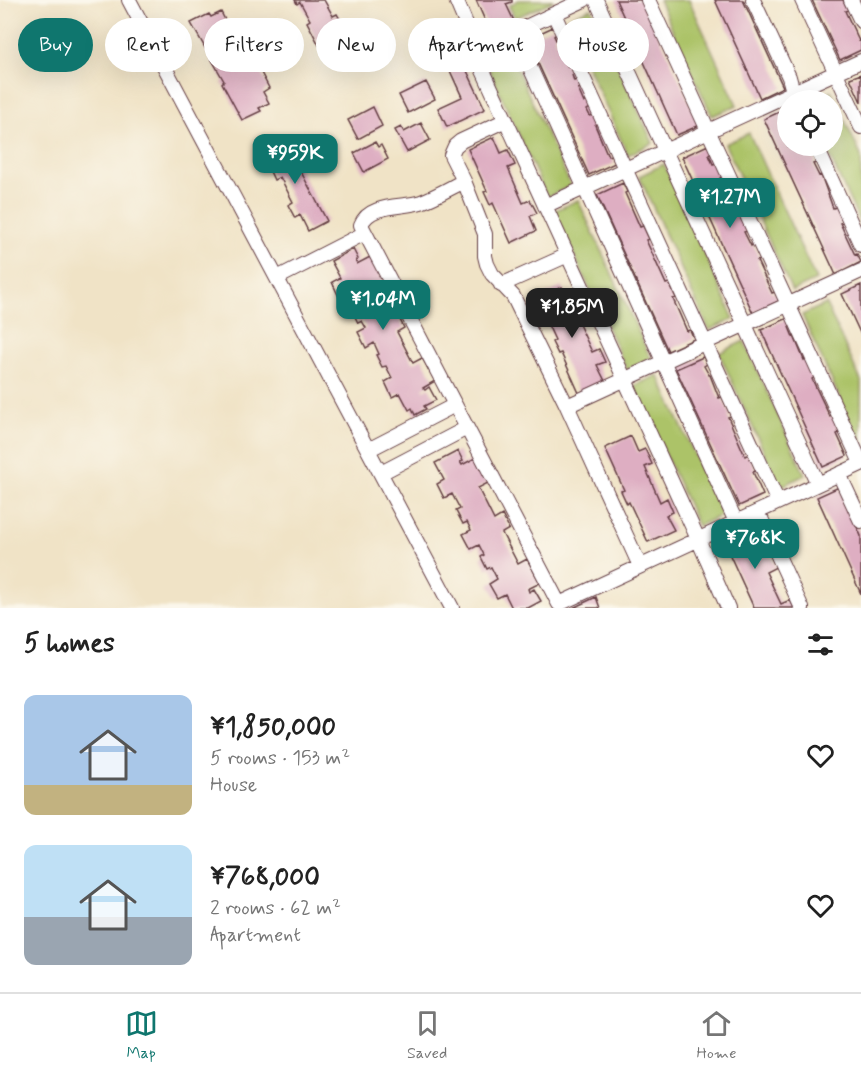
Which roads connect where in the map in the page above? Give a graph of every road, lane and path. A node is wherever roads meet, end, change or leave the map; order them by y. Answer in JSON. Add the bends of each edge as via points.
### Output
{"nodes":[{"id":1,"x":129,"y":0,"type":"edge"},
{"id":2,"x":456,"y":0,"type":"edge"},
{"id":3,"x":584,"y":0,"type":"edge"},
{"id":4,"x":596,"y":0,"type":"edge"},
{"id":5,"x":648,"y":0,"type":"edge"},
{"id":6,"x":753,"y":0,"type":"edge"},
{"id":7,"x":802,"y":0,"type":"edge"},
{"id":8,"x":851,"y":0,"type":"edge"},
{"id":9,"x":566,"y":4,"type":"edge"},
{"id":10,"x":554,"y":14,"type":"junction"},
{"id":11,"x":464,"y":18,"type":"edge"},
{"id":12,"x":545,"y":18,"type":"edge"},
{"id":13,"x":861,"y":21,"type":"edge"},
{"id":14,"x":861,"y":61,"type":"edge"},
{"id":15,"x":484,"y":72,"type":"edge"},
{"id":16,"x":532,"y":72,"type":"edge"},
{"id":17,"x":836,"y":73,"type":"junction"},
{"id":18,"x":793,"y":90,"type":"edge"},
{"id":19,"x":806,"y":90,"type":"edge"},
{"id":20,"x":777,"y":103,"type":"edge"},
{"id":21,"x":506,"y":120,"type":"junction"},
{"id":22,"x":861,"y":127,"type":"edge"},
{"id":23,"x":709,"y":131,"type":"junction"},
{"id":24,"x":665,"y":151,"type":"junction"},
{"id":25,"x":821,"y":156,"type":"edge"},
{"id":26,"x":625,"y":169,"type":"junction"},
{"id":27,"x":464,"y":181,"type":"junction"},
{"id":28,"x":585,"y":188,"type":"junction"},
{"id":29,"x":545,"y":206,"type":"junction"},
{"id":30,"x":365,"y":233,"type":"junction"},
{"id":31,"x":861,"y":245,"type":"edge"},
{"id":32,"x":567,"y":255,"type":"junction"},
{"id":33,"x":861,"y":271,"type":"edge"},
{"id":34,"x":277,"y":278,"type":"junction"},
{"id":35,"x":501,"y":285,"type":"junction"},
{"id":36,"x":788,"y":304,"type":"junction"},
{"id":37,"x":745,"y":324,"type":"junction"},
{"id":38,"x":705,"y":343,"type":"junction"},
{"id":39,"x":663,"y":362,"type":"junction"},
{"id":40,"x":625,"y":379,"type":"junction"},
{"id":41,"x":455,"y":405,"type":"junction"},
{"id":42,"x":567,"y":406,"type":"junction"},
{"id":43,"x":467,"y":428,"type":"junction"},
{"id":44,"x":368,"y":450,"type":"junction"},
{"id":45,"x":861,"y":464,"type":"edge"},
{"id":46,"x":381,"y":473,"type":"junction"},
{"id":47,"x":840,"y":474,"type":"junction"},
{"id":48,"x":818,"y":484,"type":"junction"},
{"id":49,"x":778,"y":502,"type":"junction"},
{"id":50,"x":758,"y":512,"type":"junction"},
{"id":51,"x":861,"y":521,"type":"edge"},
{"id":52,"x":736,"y":522,"type":"junction"},
{"id":53,"x":698,"y":539,"type":"junction"},
{"id":54,"x":640,"y":566,"type":"junction"},
{"id":55,"x":452,"y":608,"type":"edge"},
{"id":56,"x":728,"y":608,"type":"edge"},
{"id":57,"x":802,"y":608,"type":"edge"}],
"edges":[{"from":1,"to":34,"type":"street"},
{"from":2,"to":11,"type":"street"},
{"from":3,"to":9,"type":"street"},
{"from":4,"to":24,"type":"street"},
{"from":5,"to":23,"type":"street"},
{"from":6,"to":18,"type":"street"},
{"from":7,"to":17,"type":"street"},
{"from":8,"to":13,"type":"street"},
{"from":9,"to":10,"type":"street"},
{"from":10,"to":12,"type":"street"},
{"from":10,"to":26,"type":"street"},
{"from":14,"to":17,"type":"street"},
{"from":15,"to":21,"type":"street"},
{"from":16,"to":28,"type":"street"},
{"from":17,"to":19,"type":"street"},
{"from":17,"to":22,"type":"street"},
{"from":20,"to":23,"type":"street"},
{"from":21,"to":27,"type":"street","via":[[455,146],[451,155]]},
{"from":21,"to":29,"type":"street"},
{"from":23,"to":24,"type":"street"},
{"from":23,"to":36,"type":"street"},
{"from":24,"to":26,"type":"street"},
{"from":24,"to":37,"type":"street"},
{"from":25,"to":31,"type":"street"},
{"from":26,"to":28,"type":"street"},
{"from":26,"to":38,"type":"street"},
{"from":27,"to":30,"type":"street","via":[[421,202],[386,207],[366,217],[361,225]]},
{"from":27,"to":35,"type":"street","via":[[485,234],[487,264]]},
{"from":28,"to":29,"type":"street"},
{"from":28,"to":39,"type":"street"},
{"from":29,"to":32,"type":"street"},
{"from":30,"to":34,"type":"street"},
{"from":30,"to":41,"type":"street"},
{"from":32,"to":35,"type":"street"},
{"from":32,"to":40,"type":"street"},
{"from":33,"to":36,"type":"street"},
{"from":34,"to":44,"type":"street"},
{"from":35,"to":42,"type":"street","via":[[513,296]]},
{"from":36,"to":37,"type":"street"},
{"from":36,"to":45,"type":"street"},
{"from":37,"to":38,"type":"street"},
{"from":37,"to":48,"type":"street"},
{"from":38,"to":39,"type":"street"},
{"from":38,"to":49,"type":"street"},
{"from":39,"to":40,"type":"street"},
{"from":39,"to":52,"type":"street"},
{"from":40,"to":42,"type":"street"},
{"from":40,"to":53,"type":"street"},
{"from":41,"to":43,"type":"street"},
{"from":41,"to":44,"type":"street"},
{"from":42,"to":54,"type":"street"},
{"from":43,"to":46,"type":"street"},
{"from":43,"to":54,"type":"street","via":[[559,604]]},
{"from":44,"to":46,"type":"street"},
{"from":45,"to":47,"type":"street"},
{"from":46,"to":55,"type":"street"},
{"from":47,"to":48,"type":"street"},
{"from":47,"to":51,"type":"street"},
{"from":48,"to":49,"type":"street"},
{"from":49,"to":50,"type":"street"},
{"from":50,"to":52,"type":"street"},
{"from":50,"to":57,"type":"street"},
{"from":52,"to":53,"type":"street"},
{"from":53,"to":54,"type":"street"},
{"from":53,"to":56,"type":"street"}]}
